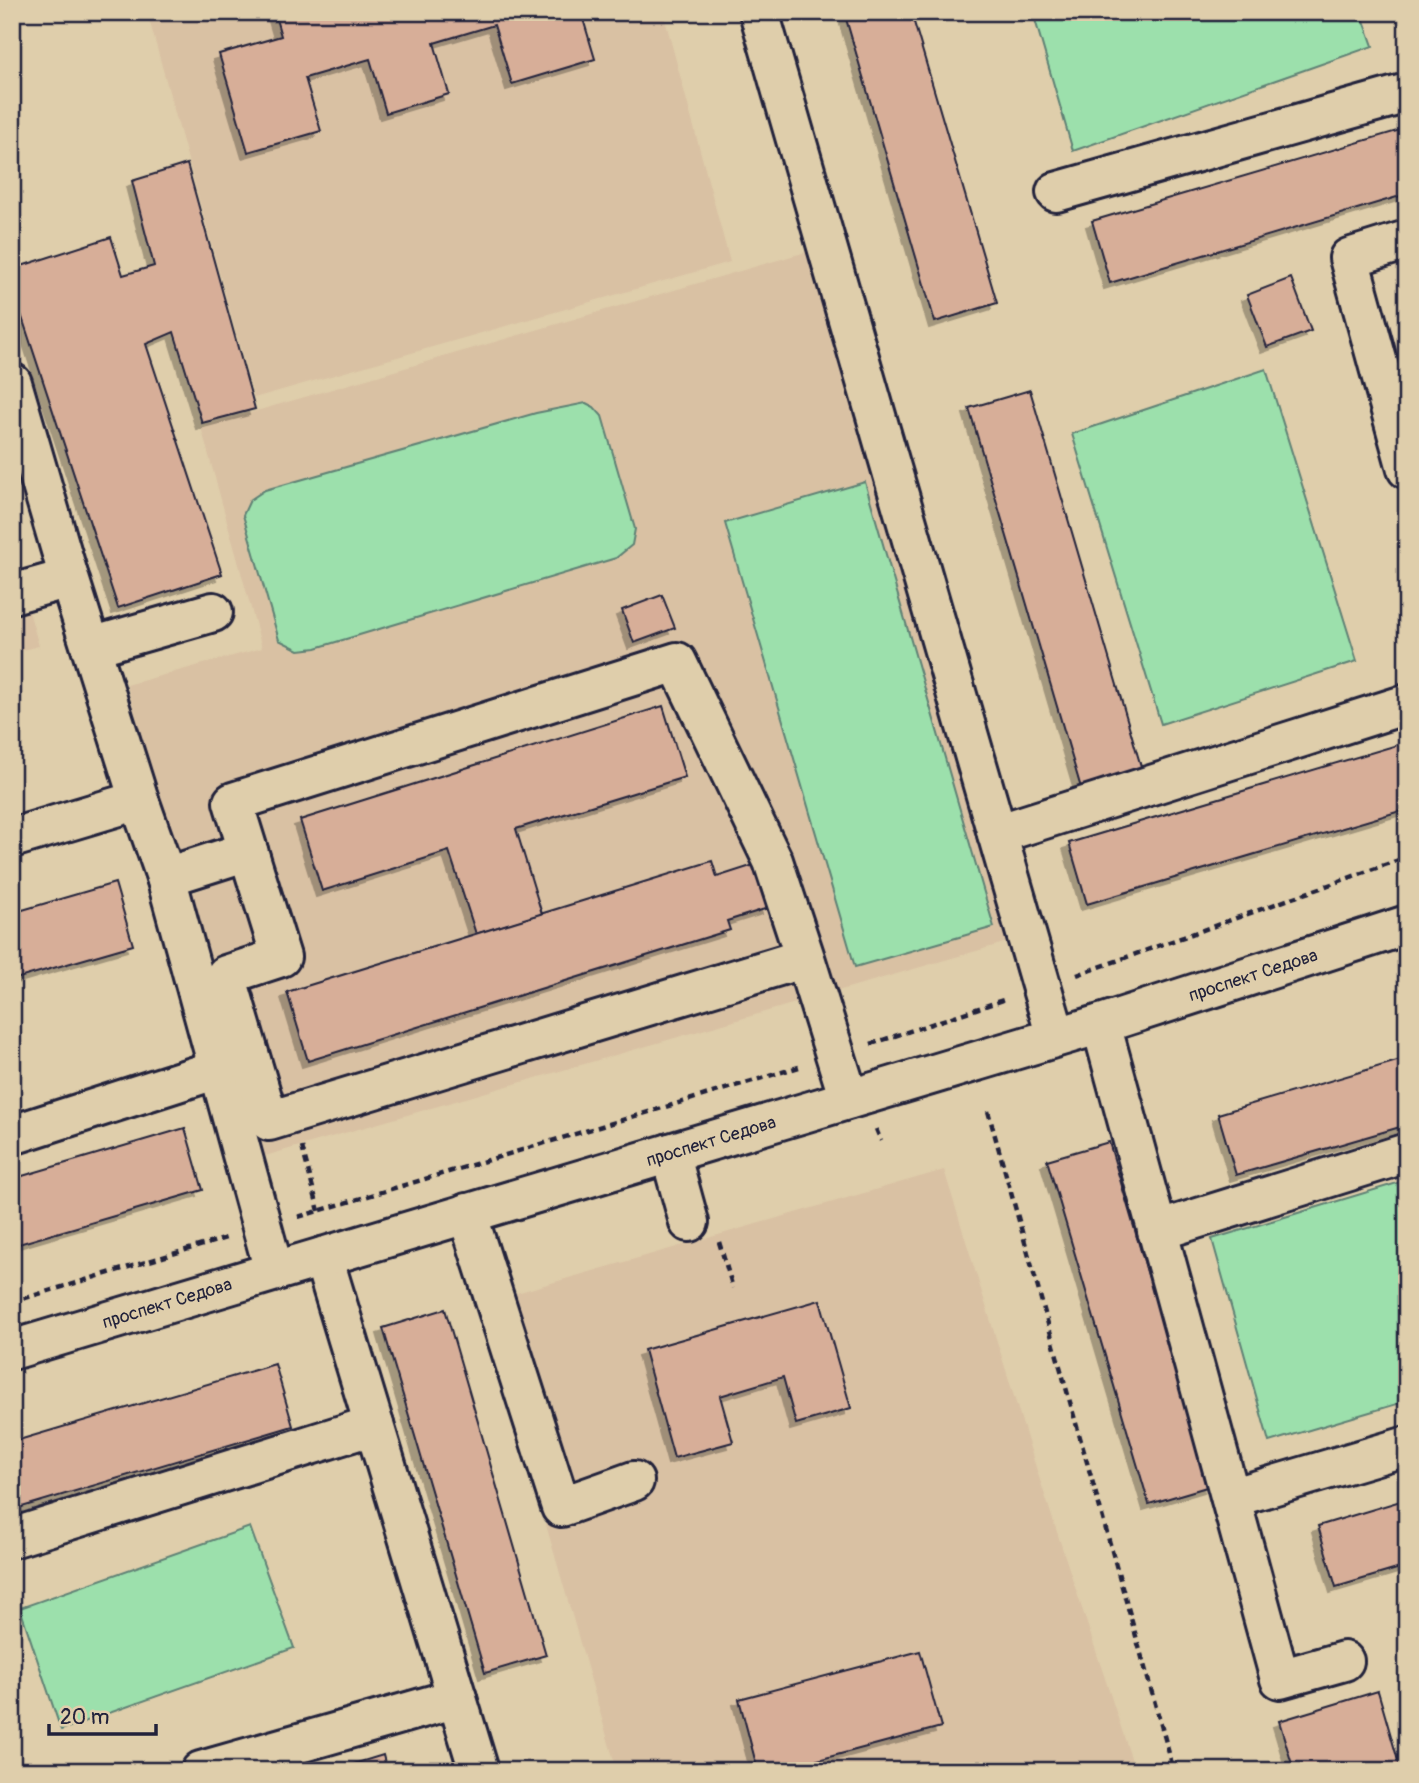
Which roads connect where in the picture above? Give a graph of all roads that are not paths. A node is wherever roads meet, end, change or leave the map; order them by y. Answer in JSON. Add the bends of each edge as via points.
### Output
{"nodes":[{"id":1,"x":759,"y":12,"type":"edge"},
{"id":2,"x":1407,"y":93,"type":"edge"},
{"id":3,"x":1056,"y":192,"type":"dead end"},
{"id":4,"x":1407,"y":240,"type":"edge"},
{"id":5,"x":12,"y":383,"type":"edge"},
{"id":6,"x":1407,"y":469,"type":"edge"},
{"id":7,"x":69,"y":578,"type":"junction"},
{"id":8,"x":12,"y":593,"type":"edge"},
{"id":9,"x":213,"y":612,"type":"dead end"},
{"id":10,"x":91,"y":647,"type":"junction"},
{"id":11,"x":1407,"y":704,"type":"edge"},
{"id":12,"x":139,"y":800,"type":"junction"},
{"id":13,"x":997,"y":834,"type":"junction"},
{"id":14,"x":12,"y":838,"type":"edge"},
{"id":15,"x":248,"y":851,"type":"junction"},
{"id":16,"x":166,"y":877,"type":"junction"},
{"id":17,"x":1407,"y":925,"type":"edge"},
{"id":18,"x":806,"y":958,"type":"junction"},
{"id":19,"x":1101,"y":1024,"type":"junction"},
{"id":20,"x":1056,"y":1037,"type":"junction"},
{"id":21,"x":218,"y":1069,"type":"junction"},
{"id":22,"x":849,"y":1099,"type":"junction"},
{"id":23,"x":12,"y":1135,"type":"edge"},
{"id":24,"x":670,"y":1153,"type":"junction"},
{"id":25,"x":1407,"y":1153,"type":"edge"},
{"id":26,"x":467,"y":1213,"type":"junction"},
{"id":27,"x":689,"y":1222,"type":"dead end"},
{"id":28,"x":1157,"y":1231,"type":"junction"},
{"id":29,"x":323,"y":1257,"type":"junction"},
{"id":30,"x":274,"y":1270,"type":"junction"},
{"id":31,"x":12,"y":1350,"type":"edge"},
{"id":32,"x":374,"y":1425,"type":"junction"},
{"id":33,"x":1407,"y":1446,"type":"edge"},
{"id":34,"x":634,"y":1481,"type":"dead end"},
{"id":35,"x":1231,"y":1498,"type":"junction"},
{"id":36,"x":12,"y":1538,"type":"edge"},
{"id":37,"x":1344,"y":1661,"type":"dead end"},
{"id":38,"x":457,"y":1698,"type":"junction"},
{"id":39,"x":201,"y":1771,"type":"edge"},
{"id":40,"x":479,"y":1771,"type":"edge"}],
"edges":[{"from":1,"to":13,"type":"street"},
{"from":2,"to":3,"type":"street"},
{"from":4,"to":6,"type":"street","via":[[1349,258]]},
{"from":5,"to":7,"type":"street"},
{"from":7,"to":8,"type":"street"},
{"from":7,"to":10,"type":"street"},
{"from":9,"to":10,"type":"street"},
{"from":10,"to":12,"type":"street"},
{"from":11,"to":13,"type":"street"},
{"from":12,"to":14,"type":"street"},
{"from":12,"to":16,"type":"street"},
{"from":13,"to":20,"type":"street"},
{"from":15,"to":16,"type":"street"},
{"from":15,"to":18,"type":"street","via":[[233,802],[677,662],[773,862]]},
{"from":15,"to":18,"type":"street","via":[[281,957],[226,975],[269,1121]]},
{"from":16,"to":21,"type":"street"},
{"from":17,"to":19,"type":"street","name":"проспект Седова"},
{"from":18,"to":22,"type":"street"},
{"from":19,"to":20,"type":"street","name":"проспект Седова"},
{"from":19,"to":28,"type":"street"},
{"from":20,"to":22,"type":"street","name":"проспект Седова"},
{"from":21,"to":23,"type":"street"},
{"from":21,"to":30,"type":"street"},
{"from":22,"to":24,"type":"street","name":"проспект Седова"},
{"from":24,"to":26,"type":"street","name":"проспект Седова"},
{"from":24,"to":27,"type":"street"},
{"from":25,"to":28,"type":"street"},
{"from":26,"to":29,"type":"street","name":"проспект Седова"},
{"from":26,"to":34,"type":"street","via":[[561,1507]]},
{"from":28,"to":35,"type":"street"},
{"from":29,"to":30,"type":"street","name":"проспект Седова"},
{"from":29,"to":32,"type":"street"},
{"from":30,"to":31,"type":"street","name":"проспект Седова"},
{"from":32,"to":36,"type":"street"},
{"from":32,"to":38,"type":"street"},
{"from":33,"to":35,"type":"street"},
{"from":35,"to":37,"type":"street","via":[[1280,1679]]},
{"from":38,"to":39,"type":"street"},
{"from":38,"to":40,"type":"street"}]}
